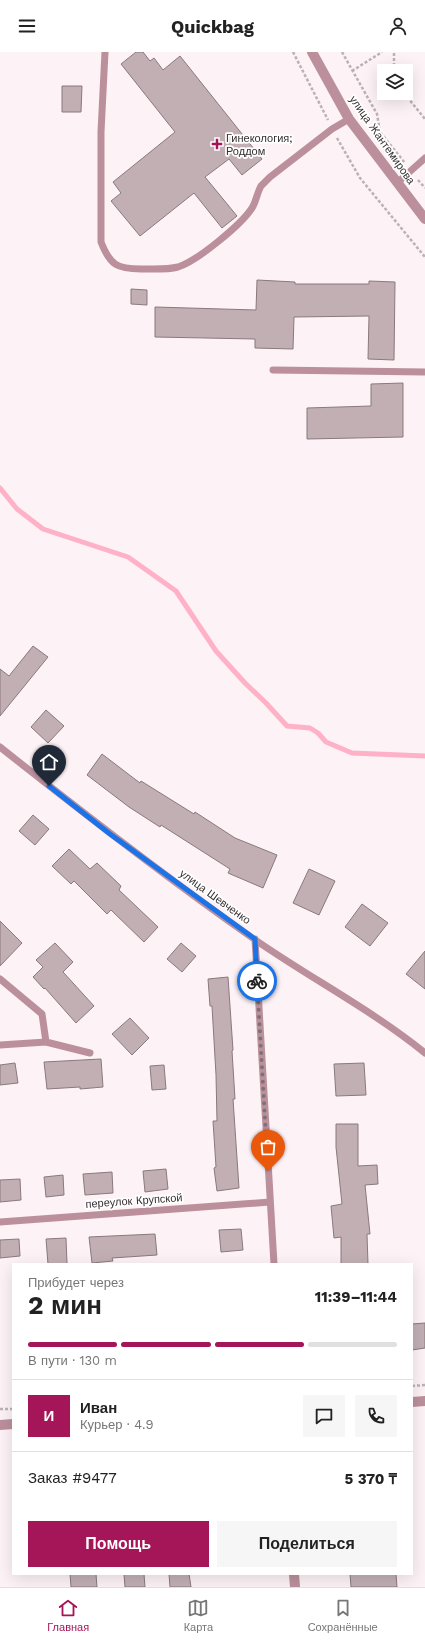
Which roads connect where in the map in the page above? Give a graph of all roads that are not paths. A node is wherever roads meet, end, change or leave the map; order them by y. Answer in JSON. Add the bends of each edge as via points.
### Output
{"nodes":[{"id":1,"x":105,"y":52,"type":"edge"},
{"id":2,"x":312,"y":52,"type":"edge"},
{"id":3,"x":350,"y":119,"type":"junction"},
{"id":4,"x":425,"y":158,"type":"edge"},
{"id":5,"x":397,"y":183,"type":"junction"},
{"id":6,"x":425,"y":219,"type":"edge"},
{"id":7,"x":273,"y":370,"type":"dead end"},
{"id":8,"x":425,"y":372,"type":"edge"},
{"id":9,"x":0,"y":747,"type":"edge"},
{"id":10,"x":255,"y":939,"type":"junction"},
{"id":11,"x":0,"y":979,"type":"edge"},
{"id":12,"x":46,"y":1042,"type":"junction"},
{"id":13,"x":0,"y":1045,"type":"edge"},
{"id":14,"x":90,"y":1053,"type":"dead end"},
{"id":15,"x":425,"y":1053,"type":"edge"},
{"id":16,"x":270,"y":1202,"type":"junction"},
{"id":17,"x":0,"y":1222,"type":"edge"},
{"id":18,"x":274,"y":1263,"type":"edge"},
{"id":19,"x":425,"y":1401,"type":"edge"},
{"id":20,"x":413,"y":1402,"type":"edge"},
{"id":21,"x":12,"y":1424,"type":"edge"},
{"id":22,"x":0,"y":1425,"type":"edge"},
{"id":23,"x":294,"y":1575,"type":"edge"},
{"id":24,"x":295,"y":1587,"type":"edge"}],
"edges":[{"from":1,"to":3,"type":"lane","via":[[101,132],[101,242],[112,263],[124,269],[178,267],[203,252],[245,218],[253,207],[261,186],[270,177],[332,129]]},
{"from":2,"to":3,"type":"street","name":"улица Жантемирова"},
{"from":3,"to":5,"type":"street","name":"улица Жантемирова"},
{"from":4,"to":5,"type":"lane"},
{"from":5,"to":6,"type":"street","name":"улица Жантемирова"},
{"from":7,"to":8,"type":"lane"},
{"from":9,"to":10,"type":"lane","name":"улица Шевченко","via":[[110,834]]},
{"from":10,"to":15,"type":"lane","name":"улица Шевченко","via":[[400,1032]]},
{"from":10,"to":16,"type":"lane"},
{"from":11,"to":12,"type":"lane","via":[[42,1014]]},
{"from":12,"to":13,"type":"lane"},
{"from":12,"to":14,"type":"lane"},
{"from":16,"to":17,"type":"lane","name":"переулок Крупской"},
{"from":16,"to":18,"type":"lane"},
{"from":19,"to":20,"type":"street"},
{"from":21,"to":22,"type":"street"},
{"from":23,"to":24,"type":"street"}]}
